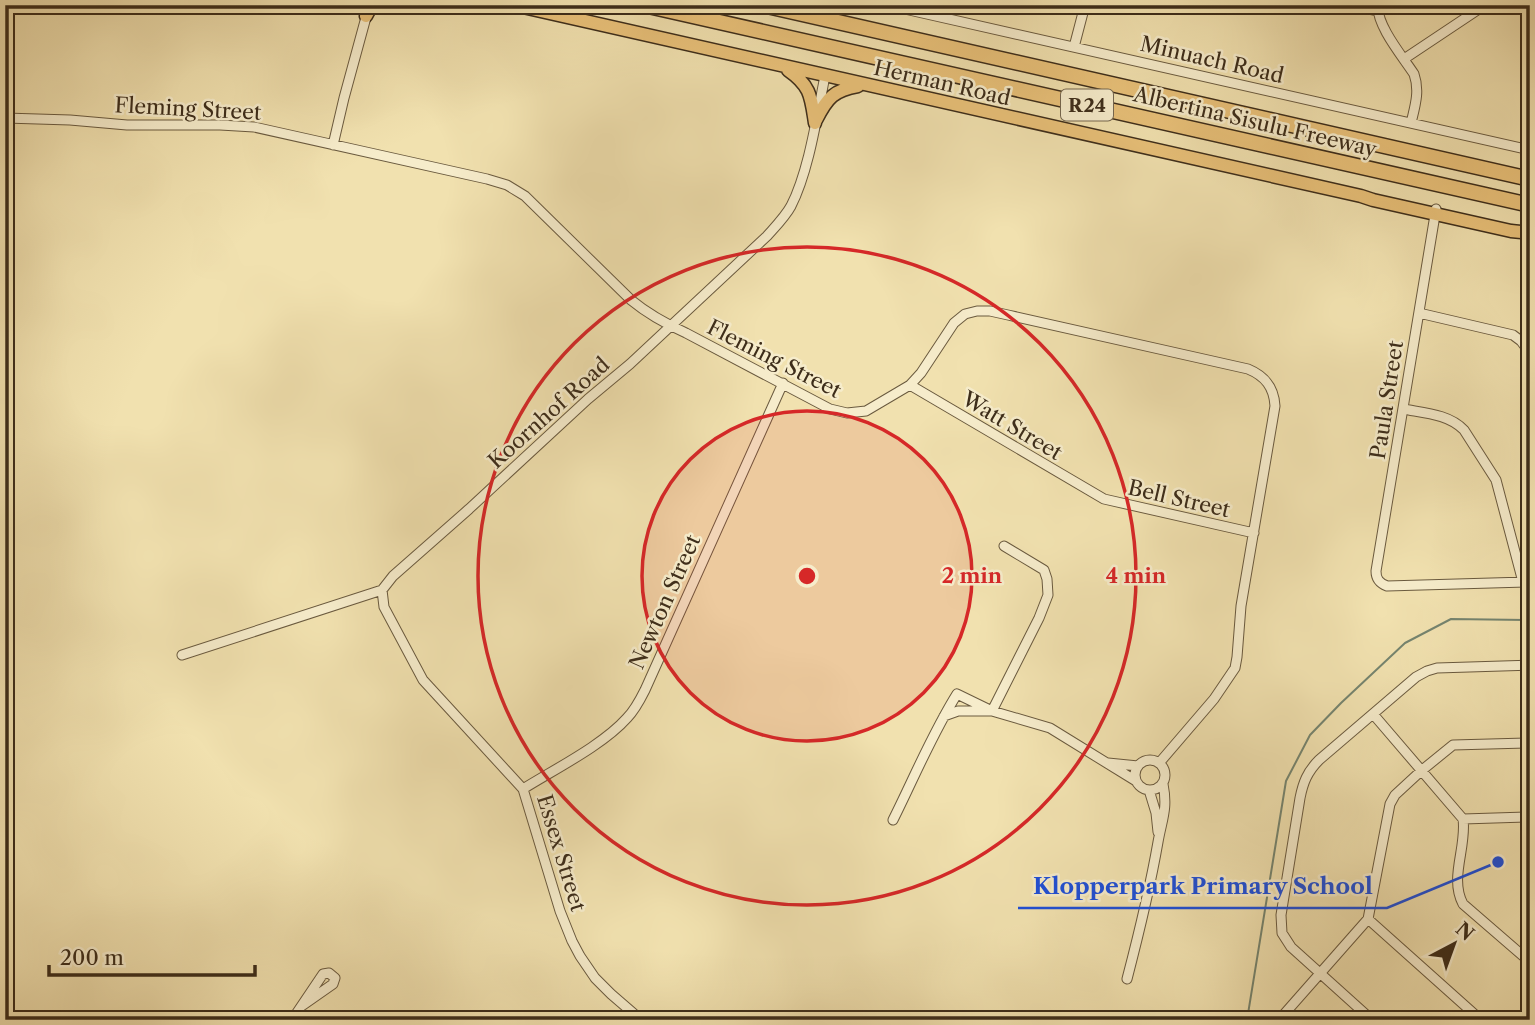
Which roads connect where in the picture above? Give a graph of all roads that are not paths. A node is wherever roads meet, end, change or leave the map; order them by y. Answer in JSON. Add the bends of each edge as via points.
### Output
{"nodes":[{"id":1,"x":514,"y":5,"type":"edge"},
{"id":2,"x":644,"y":5,"type":"edge"},
{"id":3,"x":763,"y":5,"type":"edge"},
{"id":4,"x":887,"y":5,"type":"edge"},
{"id":5,"x":1085,"y":5,"type":"edge"},
{"id":6,"x":1350,"y":5,"type":"edge"},
{"id":7,"x":1485,"y":5,"type":"edge"},
{"id":8,"x":368,"y":8,"type":"edge"},
{"id":9,"x":1378,"y":8,"type":"edge"},
{"id":10,"x":928,"y":10,"type":"edge"},
{"id":11,"x":1074,"y":47,"type":"junction"},
{"id":12,"x":1404,"y":59,"type":"junction"},
{"id":13,"x":784,"y":67,"type":"junction"},
{"id":14,"x":825,"y":76,"type":"junction"},
{"id":15,"x":865,"y":85,"type":"junction"},
{"id":16,"x":5,"y":118,"type":"edge"},
{"id":17,"x":815,"y":121,"type":"junction"},
{"id":18,"x":1411,"y":123,"type":"junction"},
{"id":19,"x":334,"y":145,"type":"junction"},
{"id":20,"x":1530,"y":150,"type":"edge"},
{"id":21,"x":1530,"y":179,"type":"edge"},
{"id":22,"x":1530,"y":205,"type":"edge"},
{"id":23,"x":1436,"y":211,"type":"junction"},
{"id":24,"x":1529,"y":233,"type":"edge"},
{"id":25,"x":1419,"y":313,"type":"junction"},
{"id":26,"x":669,"y":326,"type":"junction"},
{"id":27,"x":1530,"y":353,"type":"edge"},
{"id":28,"x":783,"y":383,"type":"junction"},
{"id":29,"x":910,"y":385,"type":"junction"},
{"id":30,"x":1403,"y":409,"type":"junction"},
{"id":31,"x":1097,"y":496,"type":"joint"},
{"id":32,"x":1254,"y":533,"type":"junction"},
{"id":33,"x":1004,"y":546,"type":"dead end"},
{"id":34,"x":1526,"y":582,"type":"edge"},
{"id":35,"x":382,"y":590,"type":"junction"},
{"id":36,"x":182,"y":655,"type":"dead end"},
{"id":37,"x":1530,"y":665,"type":"edge"},
{"id":38,"x":992,"y":711,"type":"junction"},
{"id":39,"x":1373,"y":714,"type":"junction"},
{"id":40,"x":943,"y":717,"type":"junction"},
{"id":41,"x":1530,"y":743,"type":"edge"},
{"id":42,"x":1160,"y":762,"type":"junction"},
{"id":43,"x":1107,"y":763,"type":"junction"},
{"id":44,"x":1138,"y":766,"type":"junction"},
{"id":45,"x":1421,"y":771,"type":"junction"},
{"id":46,"x":1136,"y":781,"type":"junction"},
{"id":47,"x":1163,"y":784,"type":"junction"},
{"id":48,"x":523,"y":789,"type":"junction"},
{"id":49,"x":1149,"y":790,"type":"junction"},
{"id":50,"x":1530,"y":817,"type":"edge"},
{"id":51,"x":1463,"y":819,"type":"junction"},
{"id":52,"x":893,"y":820,"type":"dead end"},
{"id":53,"x":1159,"y":837,"type":"junction"},
{"id":54,"x":1368,"y":919,"type":"junction"},
{"id":55,"x":1530,"y":962,"type":"edge"},
{"id":56,"x":1319,"y":974,"type":"junction"},
{"id":57,"x":1127,"y":979,"type":"dead end"},
{"id":58,"x":303,"y":1005,"type":"dead end"},
{"id":59,"x":292,"y":1020,"type":"edge"},
{"id":60,"x":641,"y":1020,"type":"edge"},
{"id":61,"x":1279,"y":1020,"type":"edge"},
{"id":62,"x":1373,"y":1020,"type":"edge"},
{"id":63,"x":1481,"y":1020,"type":"edge"}],
"edges":[{"from":1,"to":13,"type":"main road","name":"Herman Road"},
{"from":2,"to":22,"type":"highway","name":"Albertina Sisulu Freeway","number":"R24"},
{"from":3,"to":21,"type":"highway","name":"Albertina Sisulu Freeway","number":"R24"},
{"from":4,"to":10,"type":"street","name":"Minuach Road"},
{"from":5,"to":11,"type":"street"},
{"from":6,"to":9,"type":"street"},
{"from":7,"to":12,"type":"street"},
{"from":8,"to":19,"type":"street"},
{"from":9,"to":12,"type":"street","via":[[1386,32]]},
{"from":10,"to":11,"type":"street","name":"Minuach Road"},
{"from":11,"to":18,"type":"street","name":"Minuach Road"},
{"from":12,"to":18,"type":"street","via":[[1417,86]]},
{"from":13,"to":14,"type":"main road","name":"Herman Road"},
{"from":13,"to":17,"type":"main road","via":[[807,88]]},
{"from":14,"to":15,"type":"main road","name":"Herman Road"},
{"from":14,"to":17,"type":"street","name":"Koornhof Road"},
{"from":15,"to":17,"type":"main road","via":[[835,93]]},
{"from":15,"to":23,"type":"main road","name":"Herman Road"},
{"from":16,"to":19,"type":"street","name":"Fleming Street","via":[[254,127]]},
{"from":17,"to":26,"type":"street","name":"Koornhof Road","via":[[800,181],[783,217],[738,265]]},
{"from":18,"to":20,"type":"street","name":"Minuach Road"},
{"from":19,"to":26,"type":"street","name":"Fleming Street","via":[[487,178],[516,189],[631,300]]},
{"from":23,"to":24,"type":"main road","name":"Herman Road"},
{"from":23,"to":25,"type":"street","name":"Paula Street"},
{"from":25,"to":27,"type":"street","via":[[1509,334]]},
{"from":25,"to":30,"type":"street","name":"Paula Street"},
{"from":26,"to":28,"type":"street","name":"Fleming Street"},
{"from":26,"to":35,"type":"street","name":"Koornhof Road"},
{"from":28,"to":29,"type":"street","name":"Fleming Street","via":[[830,409],[848,413],[866,411]]},
{"from":28,"to":48,"type":"street","name":"Newton Street","via":[[636,706],[600,741]]},
{"from":29,"to":31,"type":"street","name":"Watt Street"},
{"from":29,"to":32,"type":"street","name":"Fleming Street","via":[[957,320],[977,310],[1255,372],[1270,387],[1275,405]]},
{"from":30,"to":34,"type":"street","via":[[1448,418],[1464,430],[1496,480]]},
{"from":30,"to":34,"type":"street","name":"Paula Street","via":[[1378,581],[1387,586]]},
{"from":31,"to":32,"type":"street","name":"Bell Street"},
{"from":32,"to":42,"type":"street","name":"Fleming Street","via":[[1235,667],[1207,709]]},
{"from":33,"to":38,"type":"street","via":[[1044,570],[1048,596]]},
{"from":35,"to":36,"type":"street","name":"Koornhof Road"},
{"from":35,"to":48,"type":"street","name":"Essex Street","via":[[384,607],[423,680]]},
{"from":37,"to":39,"type":"street","via":[[1427,670]]},
{"from":38,"to":40,"type":"street","via":[[958,711]]},
{"from":38,"to":40,"type":"street","via":[[957,694]]},
{"from":38,"to":43,"type":"street","via":[[1050,728]]},
{"from":39,"to":45,"type":"street"},
{"from":39,"to":56,"type":"street","via":[[1309,771],[1300,798],[1280,927],[1284,939]]},
{"from":40,"to":52,"type":"street"},
{"from":41,"to":45,"type":"street","via":[[1457,744]]},
{"from":42,"to":44,"type":"street","via":[[1148,760]]},
{"from":42,"to":47,"type":"street","via":[[1166,773]]},
{"from":43,"to":44,"type":"street"},
{"from":43,"to":46,"type":"street"},
{"from":44,"to":46,"type":"street"},
{"from":45,"to":51,"type":"street"},
{"from":45,"to":54,"type":"street","via":[[1390,804]]},
{"from":46,"to":49,"type":"street"},
{"from":47,"to":49,"type":"street"},
{"from":47,"to":53,"type":"street","via":[[1166,797]]},
{"from":48,"to":60,"type":"street","name":"Essex Street","via":[[572,941],[595,978]]},
{"from":49,"to":53,"type":"street"},
{"from":50,"to":51,"type":"street"},
{"from":51,"to":55,"type":"street","via":[[1457,883],[1461,900]]},
{"from":53,"to":57,"type":"street"},
{"from":54,"to":56,"type":"street"},
{"from":54,"to":63,"type":"street"},
{"from":56,"to":61,"type":"street"},
{"from":56,"to":62,"type":"street"},
{"from":58,"to":59,"type":"street"}]}
